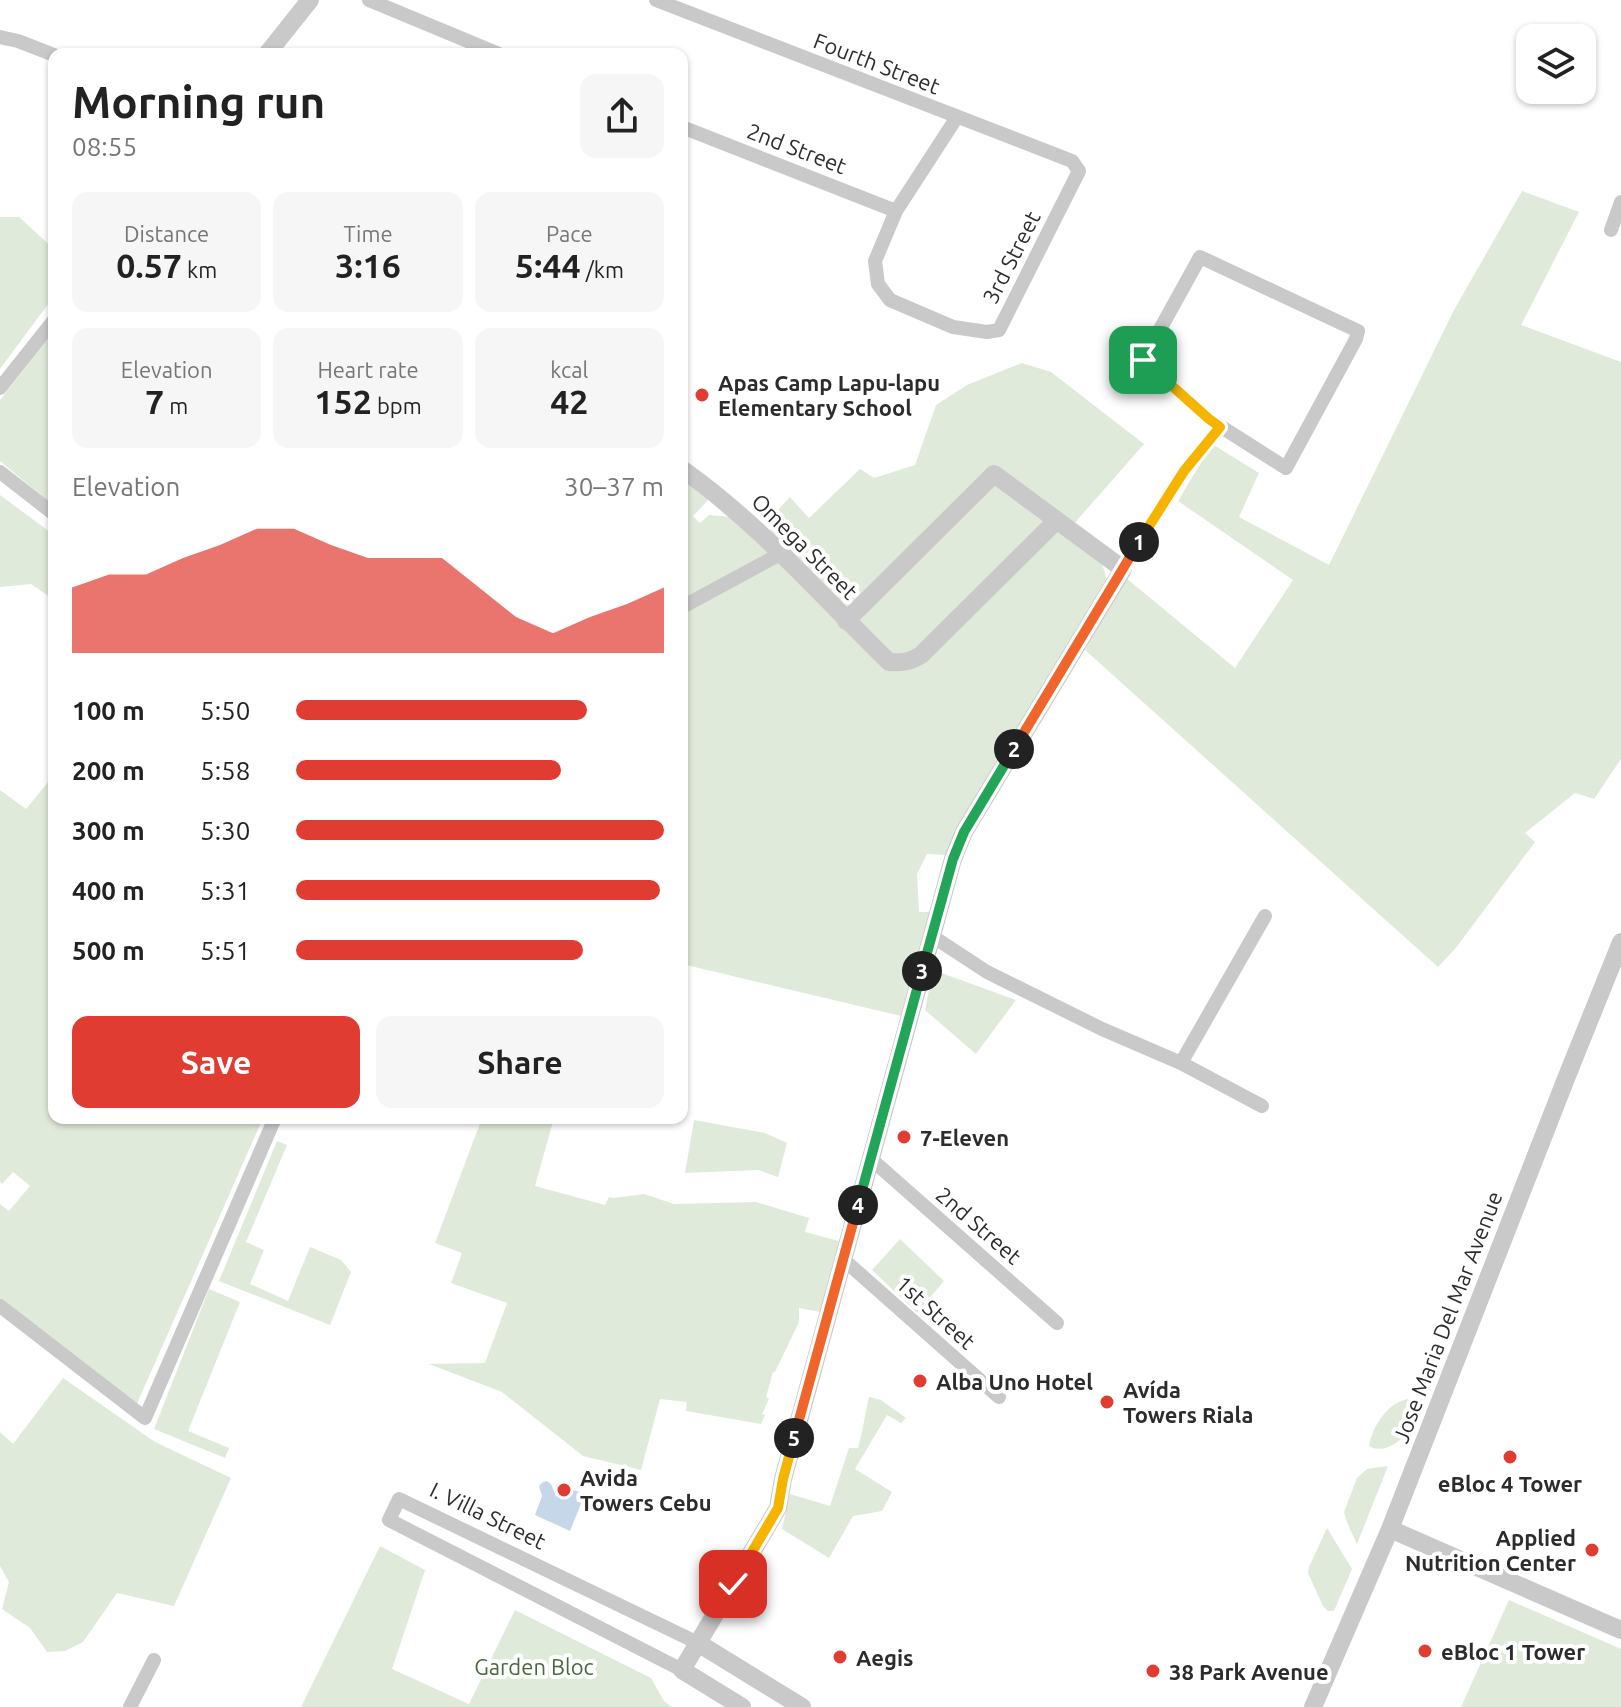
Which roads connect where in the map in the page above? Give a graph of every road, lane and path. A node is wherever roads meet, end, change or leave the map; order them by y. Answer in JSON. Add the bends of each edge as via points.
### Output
{"nodes":[{"id":1,"x":310,"y":0,"type":"edge"},
{"id":2,"x":369,"y":0,"type":"edge"},
{"id":3,"x":656,"y":0,"type":"edge"},
{"id":4,"x":0,"y":37,"type":"edge"},
{"id":5,"x":272,"y":48,"type":"edge"},
{"id":6,"x":485,"y":48,"type":"edge"},
{"id":7,"x":48,"y":53,"type":"edge"},
{"id":8,"x":957,"y":117,"type":"junction"},
{"id":9,"x":688,"y":129,"type":"edge"},
{"id":10,"x":1079,"y":171,"type":"joint"},
{"id":11,"x":1621,"y":202,"type":"edge"},
{"id":12,"x":896,"y":211,"type":"junction"},
{"id":13,"x":1611,"y":230,"type":"dead end"},
{"id":14,"x":48,"y":328,"type":"edge"},
{"id":15,"x":0,"y":388,"type":"edge"},
{"id":16,"x":1220,"y":427,"type":"junction"},
{"id":17,"x":0,"y":472,"type":"edge"},
{"id":18,"x":688,"y":474,"type":"edge"},
{"id":19,"x":48,"y":509,"type":"edge"},
{"id":20,"x":1057,"y":520,"type":"junction"},
{"id":21,"x":782,"y":553,"type":"junction"},
{"id":22,"x":1123,"y":569,"type":"junction"},
{"id":23,"x":688,"y":604,"type":"edge"},
{"id":24,"x":846,"y":621,"type":"junction"},
{"id":25,"x":1265,"y":916,"type":"dead end"},
{"id":26,"x":932,"y":936,"type":"junction"},
{"id":27,"x":1621,"y":942,"type":"edge"},
{"id":28,"x":1181,"y":1063,"type":"junction"},
{"id":29,"x":1262,"y":1106,"type":"dead end"},
{"id":30,"x":272,"y":1124,"type":"edge"},
{"id":31,"x":871,"y":1159,"type":"junction"},
{"id":32,"x":843,"y":1259,"type":"junction"},
{"id":33,"x":0,"y":1306,"type":"edge"},
{"id":34,"x":1057,"y":1323,"type":"dead end"},
{"id":35,"x":999,"y":1397,"type":"dead end"},
{"id":36,"x":438,"y":1516,"type":"junction"},
{"id":37,"x":1390,"y":1529,"type":"junction"},
{"id":38,"x":426,"y":1539,"type":"junction"},
{"id":39,"x":547,"y":1569,"type":"junction"},
{"id":40,"x":533,"y":1593,"type":"junction"},
{"id":41,"x":1621,"y":1630,"type":"edge"},
{"id":42,"x":698,"y":1643,"type":"junction"},
{"id":43,"x":154,"y":1660,"type":"dead end"},
{"id":44,"x":682,"y":1670,"type":"junction"},
{"id":45,"x":130,"y":1707,"type":"edge"},
{"id":46,"x":742,"y":1707,"type":"edge"},
{"id":47,"x":802,"y":1707,"type":"edge"},
{"id":48,"x":1313,"y":1707,"type":"edge"}],
"edges":[{"from":1,"to":5,"type":"street"},
{"from":2,"to":6,"type":"street"},
{"from":3,"to":8,"type":"street","name":"Fourth Street"},
{"from":4,"to":7,"type":"street"},
{"from":8,"to":10,"type":"street","name":"Fourth Street","via":[[1072,161]]},
{"from":8,"to":12,"type":"street","name":"3rd Street"},
{"from":9,"to":12,"type":"street","name":"2nd Street"},
{"from":10,"to":12,"type":"street","name":"3rd Street","via":[[999,330],[953,327],[890,300],[878,284],[875,261]]},
{"from":11,"to":13,"type":"street"},
{"from":14,"to":15,"type":"street"},
{"from":16,"to":16,"type":"street","via":[[1286,468],[1358,331],[1200,257],[1143,360]]},
{"from":16,"to":22,"type":"street","via":[[1184,471]]},
{"from":17,"to":19,"type":"street"},
{"from":18,"to":21,"type":"street","name":"Omega Street"},
{"from":20,"to":22,"type":"street"},
{"from":20,"to":24,"type":"street","name":"Omega Street","via":[[911,661],[889,662]]},
{"from":20,"to":24,"type":"street","via":[[994,474]]},
{"from":21,"to":23,"type":"street"},
{"from":21,"to":24,"type":"street","name":"Omega Street"},
{"from":22,"to":26,"type":"street","via":[[964,832]]},
{"from":25,"to":28,"type":"street"},
{"from":26,"to":28,"type":"street","via":[[987,972]]},
{"from":26,"to":31,"type":"street"},
{"from":27,"to":37,"type":"street","name":"Jose Maria Del Mar Avenue"},
{"from":28,"to":29,"type":"street"},
{"from":30,"to":33,"type":"street","via":[[145,1418]]},
{"from":31,"to":32,"type":"street"},
{"from":31,"to":34,"type":"street","name":"2nd Street"},
{"from":32,"to":35,"type":"street","name":"1st Street"},
{"from":32,"to":42,"type":"street","via":[[778,1508]]},
{"from":36,"to":38,"type":"street"},
{"from":36,"to":38,"type":"street","name":"I. Villa Street","via":[[399,1499],[389,1520]]},
{"from":36,"to":39,"type":"street","name":"I. Villa Street"},
{"from":37,"to":41,"type":"street"},
{"from":37,"to":48,"type":"street","name":"Jose Maria Del Mar Avenue"},
{"from":38,"to":40,"type":"street","name":"I. Villa Street"},
{"from":39,"to":40,"type":"street"},
{"from":39,"to":42,"type":"street","name":"I. Villa Street"},
{"from":40,"to":44,"type":"street","name":"I. Villa Street"},
{"from":42,"to":44,"type":"street"},
{"from":42,"to":47,"type":"street","name":"I. Villa Street"},
{"from":43,"to":45,"type":"street"},
{"from":44,"to":46,"type":"street","name":"I. Villa Street"}]}
